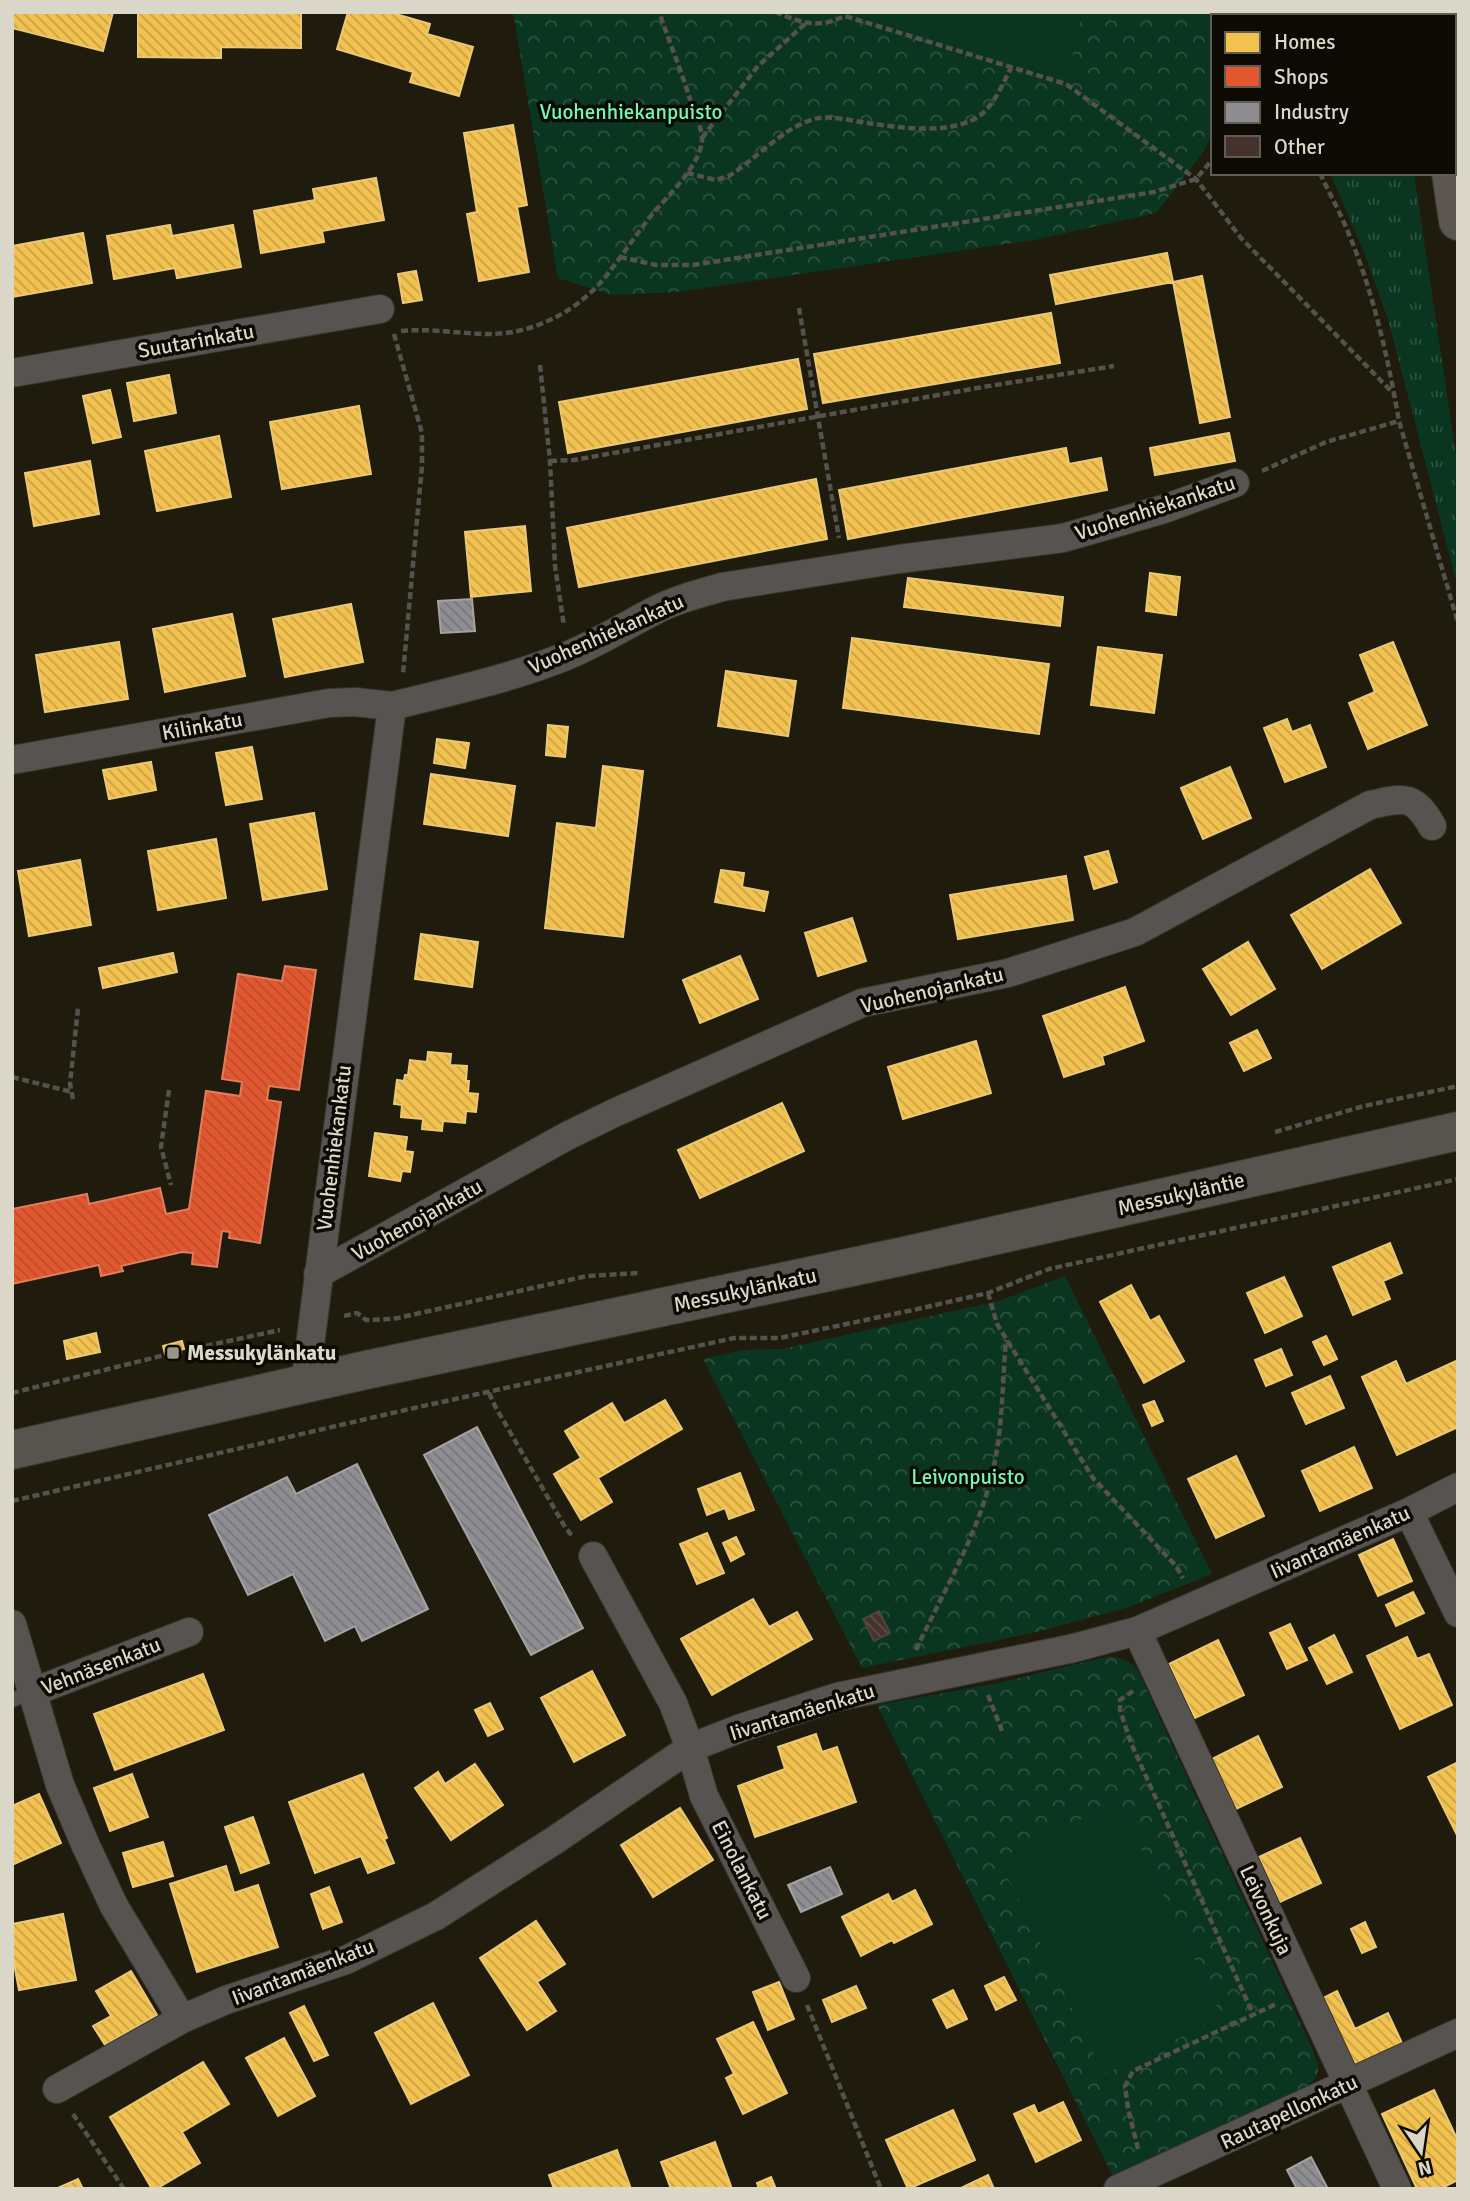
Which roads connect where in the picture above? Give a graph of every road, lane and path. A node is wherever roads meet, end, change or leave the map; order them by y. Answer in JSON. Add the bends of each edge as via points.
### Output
{"nodes":[{"id":1,"x":659,"y":12,"type":"edge"},
{"id":2,"x":775,"y":12,"type":"edge"},
{"id":3,"x":805,"y":24,"type":"junction"},
{"id":4,"x":1011,"y":68,"type":"junction"},
{"id":5,"x":702,"y":138,"type":"junction"},
{"id":6,"x":1211,"y":161,"type":"edge"},
{"id":7,"x":687,"y":173,"type":"junction"},
{"id":8,"x":1321,"y":175,"type":"edge"},
{"id":9,"x":1451,"y":175,"type":"edge"},
{"id":10,"x":1196,"y":179,"type":"junction"},
{"id":11,"x":1458,"y":221,"type":"edge"},
{"id":12,"x":620,"y":257,"type":"junction"},
{"id":13,"x":799,"y":308,"type":"dead end"},
{"id":14,"x":387,"y":320,"type":"junction"},
{"id":15,"x":540,"y":365,"type":"dead end"},
{"id":16,"x":1114,"y":366,"type":"dead end"},
{"id":17,"x":12,"y":373,"type":"edge"},
{"id":18,"x":1394,"y":394,"type":"junction"},
{"id":19,"x":817,"y":417,"type":"junction"},
{"id":20,"x":1399,"y":421,"type":"junction"},
{"id":21,"x":550,"y":461,"type":"junction"},
{"id":22,"x":1236,"y":483,"type":"joint"},
{"id":23,"x":844,"y":568,"type":"junction"},
{"id":24,"x":1458,"y":623,"type":"edge"},
{"id":25,"x":568,"y":656,"type":"junction"},
{"id":26,"x":392,"y":706,"type":"junction"},
{"id":27,"x":12,"y":760,"type":"edge"},
{"id":28,"x":1432,"y":826,"type":"dead end"},
{"id":29,"x":78,"y":1008,"type":"dead end"},
{"id":30,"x":12,"y":1077,"type":"edge"},
{"id":31,"x":1458,"y":1086,"type":"edge"},
{"id":32,"x":169,"y":1090,"type":"dead end"},
{"id":33,"x":72,"y":1092,"type":"junction"},
{"id":34,"x":73,"y":1099,"type":"dead end"},
{"id":35,"x":1458,"y":1131,"type":"edge"},
{"id":36,"x":1273,"y":1133,"type":"dead end"},
{"id":37,"x":1458,"y":1179,"type":"edge"},
{"id":38,"x":171,"y":1185,"type":"dead end"},
{"id":39,"x":904,"y":1256,"type":"joint"},
{"id":40,"x":650,"y":1272,"type":"dead end"},
{"id":41,"x":318,"y":1274,"type":"junction"},
{"id":42,"x":988,"y":1293,"type":"junction"},
{"id":43,"x":312,"y":1323,"type":"junction"},
{"id":44,"x":1006,"y":1339,"type":"junction"},
{"id":45,"x":305,"y":1384,"type":"junction"},
{"id":46,"x":12,"y":1393,"type":"edge"},
{"id":47,"x":489,"y":1393,"type":"junction"},
{"id":48,"x":12,"y":1450,"type":"edge"},
{"id":49,"x":1458,"y":1487,"type":"edge"},
{"id":50,"x":12,"y":1501,"type":"edge"},
{"id":51,"x":1409,"y":1512,"type":"junction"},
{"id":52,"x":593,"y":1556,"type":"joint"},
{"id":53,"x":1198,"y":1604,"type":"junction"},
{"id":54,"x":1458,"y":1613,"type":"edge"},
{"id":55,"x":12,"y":1624,"type":"edge"},
{"id":56,"x":1137,"y":1631,"type":"junction"},
{"id":57,"x":189,"y":1632,"type":"dead end"},
{"id":58,"x":1160,"y":1680,"type":"junction"},
{"id":59,"x":901,"y":1683,"type":"junction"},
{"id":60,"x":23,"y":1696,"type":"edge"},
{"id":61,"x":690,"y":1748,"type":"junction"},
{"id":62,"x":796,"y":1978,"type":"joint"},
{"id":63,"x":1304,"y":1992,"type":"junction"},
{"id":64,"x":1253,"y":2014,"type":"junction"},
{"id":65,"x":181,"y":2019,"type":"junction"},
{"id":66,"x":1458,"y":2033,"type":"edge"},
{"id":67,"x":1347,"y":2085,"type":"junction"},
{"id":68,"x":57,"y":2089,"type":"joint"},
{"id":69,"x":1149,"y":2176,"type":"junction"},
{"id":70,"x":124,"y":2189,"type":"edge"},
{"id":71,"x":881,"y":2189,"type":"edge"},
{"id":72,"x":1118,"y":2189,"type":"edge"},
{"id":73,"x":1397,"y":2189,"type":"edge"}],
"edges":[{"from":1,"to":5,"type":"path"},
{"from":2,"to":3,"type":"path"},
{"from":3,"to":4,"type":"path","via":[[845,16]]},
{"from":3,"to":5,"type":"path","via":[[758,66]]},
{"from":4,"to":7,"type":"path","via":[[981,115],[963,124],[891,127],[819,118],[803,123],[729,176],[716,180]]},
{"from":4,"to":10,"type":"path","via":[[1066,84]]},
{"from":5,"to":7,"type":"path"},
{"from":6,"to":10,"type":"path"},
{"from":7,"to":12,"type":"path"},
{"from":8,"to":18,"type":"path","via":[[1363,273]]},
{"from":9,"to":11,"type":"highway"},
{"from":10,"to":12,"type":"path","via":[[1142,194],[693,265],[656,265]]},
{"from":10,"to":18,"type":"path","via":[[1241,238]]},
{"from":12,"to":14,"type":"path","via":[[582,301],[519,331],[445,331]]},
{"from":13,"to":19,"type":"path"},
{"from":14,"to":17,"type":"street","name":"Suutarinkatu"},
{"from":14,"to":26,"type":"path","via":[[422,433],[404,669]]},
{"from":15,"to":21,"type":"path"},
{"from":16,"to":19,"type":"path"},
{"from":18,"to":20,"type":"path"},
{"from":19,"to":21,"type":"path"},
{"from":19,"to":23,"type":"path"},
{"from":20,"to":22,"type":"path","name":"Vuohenhiekankatu","via":[[1325,442]]},
{"from":20,"to":24,"type":"path"},
{"from":21,"to":25,"type":"path","via":[[555,566]]},
{"from":22,"to":23,"type":"street","name":"Vuohenhiekankatu","via":[[1063,538]]},
{"from":23,"to":25,"type":"street","name":"Vuohenhiekankatu","via":[[697,594]]},
{"from":25,"to":26,"type":"street","name":"Vuohenhiekankatu"},
{"from":26,"to":27,"type":"street","name":"Kilinkatu","via":[[329,703]]},
{"from":26,"to":41,"type":"street","name":"Vuohenhiekankatu"},
{"from":28,"to":41,"type":"street","name":"Vuohenojankatu","via":[[1422,808],[1403,799],[1370,805],[1135,932],[1009,973],[862,1003],[579,1130]]},
{"from":29,"to":33,"type":"path"},
{"from":30,"to":33,"type":"path"},
{"from":31,"to":36,"type":"path","via":[[1364,1106]]},
{"from":32,"to":38,"type":"path","via":[[161,1147]]},
{"from":33,"to":34,"type":"path"},
{"from":35,"to":39,"type":"main road","name":"Messukyläntie"},
{"from":37,"to":42,"type":"path","via":[[1049,1269]]},
{"from":39,"to":45,"type":"main road","name":"Messukylänkatu"},
{"from":40,"to":43,"type":"path","via":[[587,1276],[393,1319],[366,1320],[357,1313]]},
{"from":41,"to":43,"type":"street","name":"Vuohenhiekankatu"},
{"from":42,"to":44,"type":"path"},
{"from":42,"to":47,"type":"path","via":[[780,1338],[734,1338]]},
{"from":43,"to":45,"type":"street","name":"Vuohenhiekankatu"},
{"from":43,"to":46,"type":"path"},
{"from":44,"to":53,"type":"path","via":[[1093,1478],[1176,1566]]},
{"from":44,"to":59,"type":"path","via":[[991,1479],[958,1564]]},
{"from":45,"to":48,"type":"main road","name":"Messukylänkatu"},
{"from":47,"to":50,"type":"path"},
{"from":47,"to":52,"type":"path","via":[[565,1527]]},
{"from":49,"to":51,"type":"street","name":"Iivantamäenkatu"},
{"from":51,"to":53,"type":"street","name":"Iivantamäenkatu"},
{"from":51,"to":54,"type":"street"},
{"from":52,"to":61,"type":"street","name":"Einolankatu","via":[[673,1703]]},
{"from":53,"to":56,"type":"street","name":"Iivantamäenkatu"},
{"from":55,"to":60,"type":"street"},
{"from":56,"to":58,"type":"street","name":"Leivonkuja"},
{"from":56,"to":59,"type":"street","name":"Iivantamäenkatu"},
{"from":57,"to":60,"type":"street","name":"Vehnäsenkatu"},
{"from":58,"to":63,"type":"street","name":"Leivonkuja"},
{"from":58,"to":64,"type":"path","via":[[1129,1692],[1120,1700],[1120,1710],[1130,1743]]},
{"from":59,"to":61,"type":"street","name":"Iivantamäenkatu","via":[[837,1697]]},
{"from":60,"to":65,"type":"street","via":[[114,1906]]},
{"from":61,"to":62,"type":"street","name":"Einolankatu","via":[[704,1796]]},
{"from":61,"to":65,"type":"street","name":"Iivantamäenkatu","via":[[436,1916],[346,1960]]},
{"from":62,"to":71,"type":"path"},
{"from":63,"to":64,"type":"path"},
{"from":63,"to":67,"type":"street","name":"Leivonkuja"},
{"from":64,"to":69,"type":"path","via":[[1133,2071],[1125,2086],[1128,2108],[1134,2140]]},
{"from":65,"to":68,"type":"street","name":"Iivantamäenkatu"},
{"from":66,"to":67,"type":"street","name":"Rautapellonkatu"},
{"from":67,"to":69,"type":"street","name":"Rautapellonkatu"},
{"from":67,"to":73,"type":"street","name":"Leivonkuja"},
{"from":68,"to":70,"type":"path"},
{"from":69,"to":72,"type":"street","name":"Rautapellonkatu"}]}
